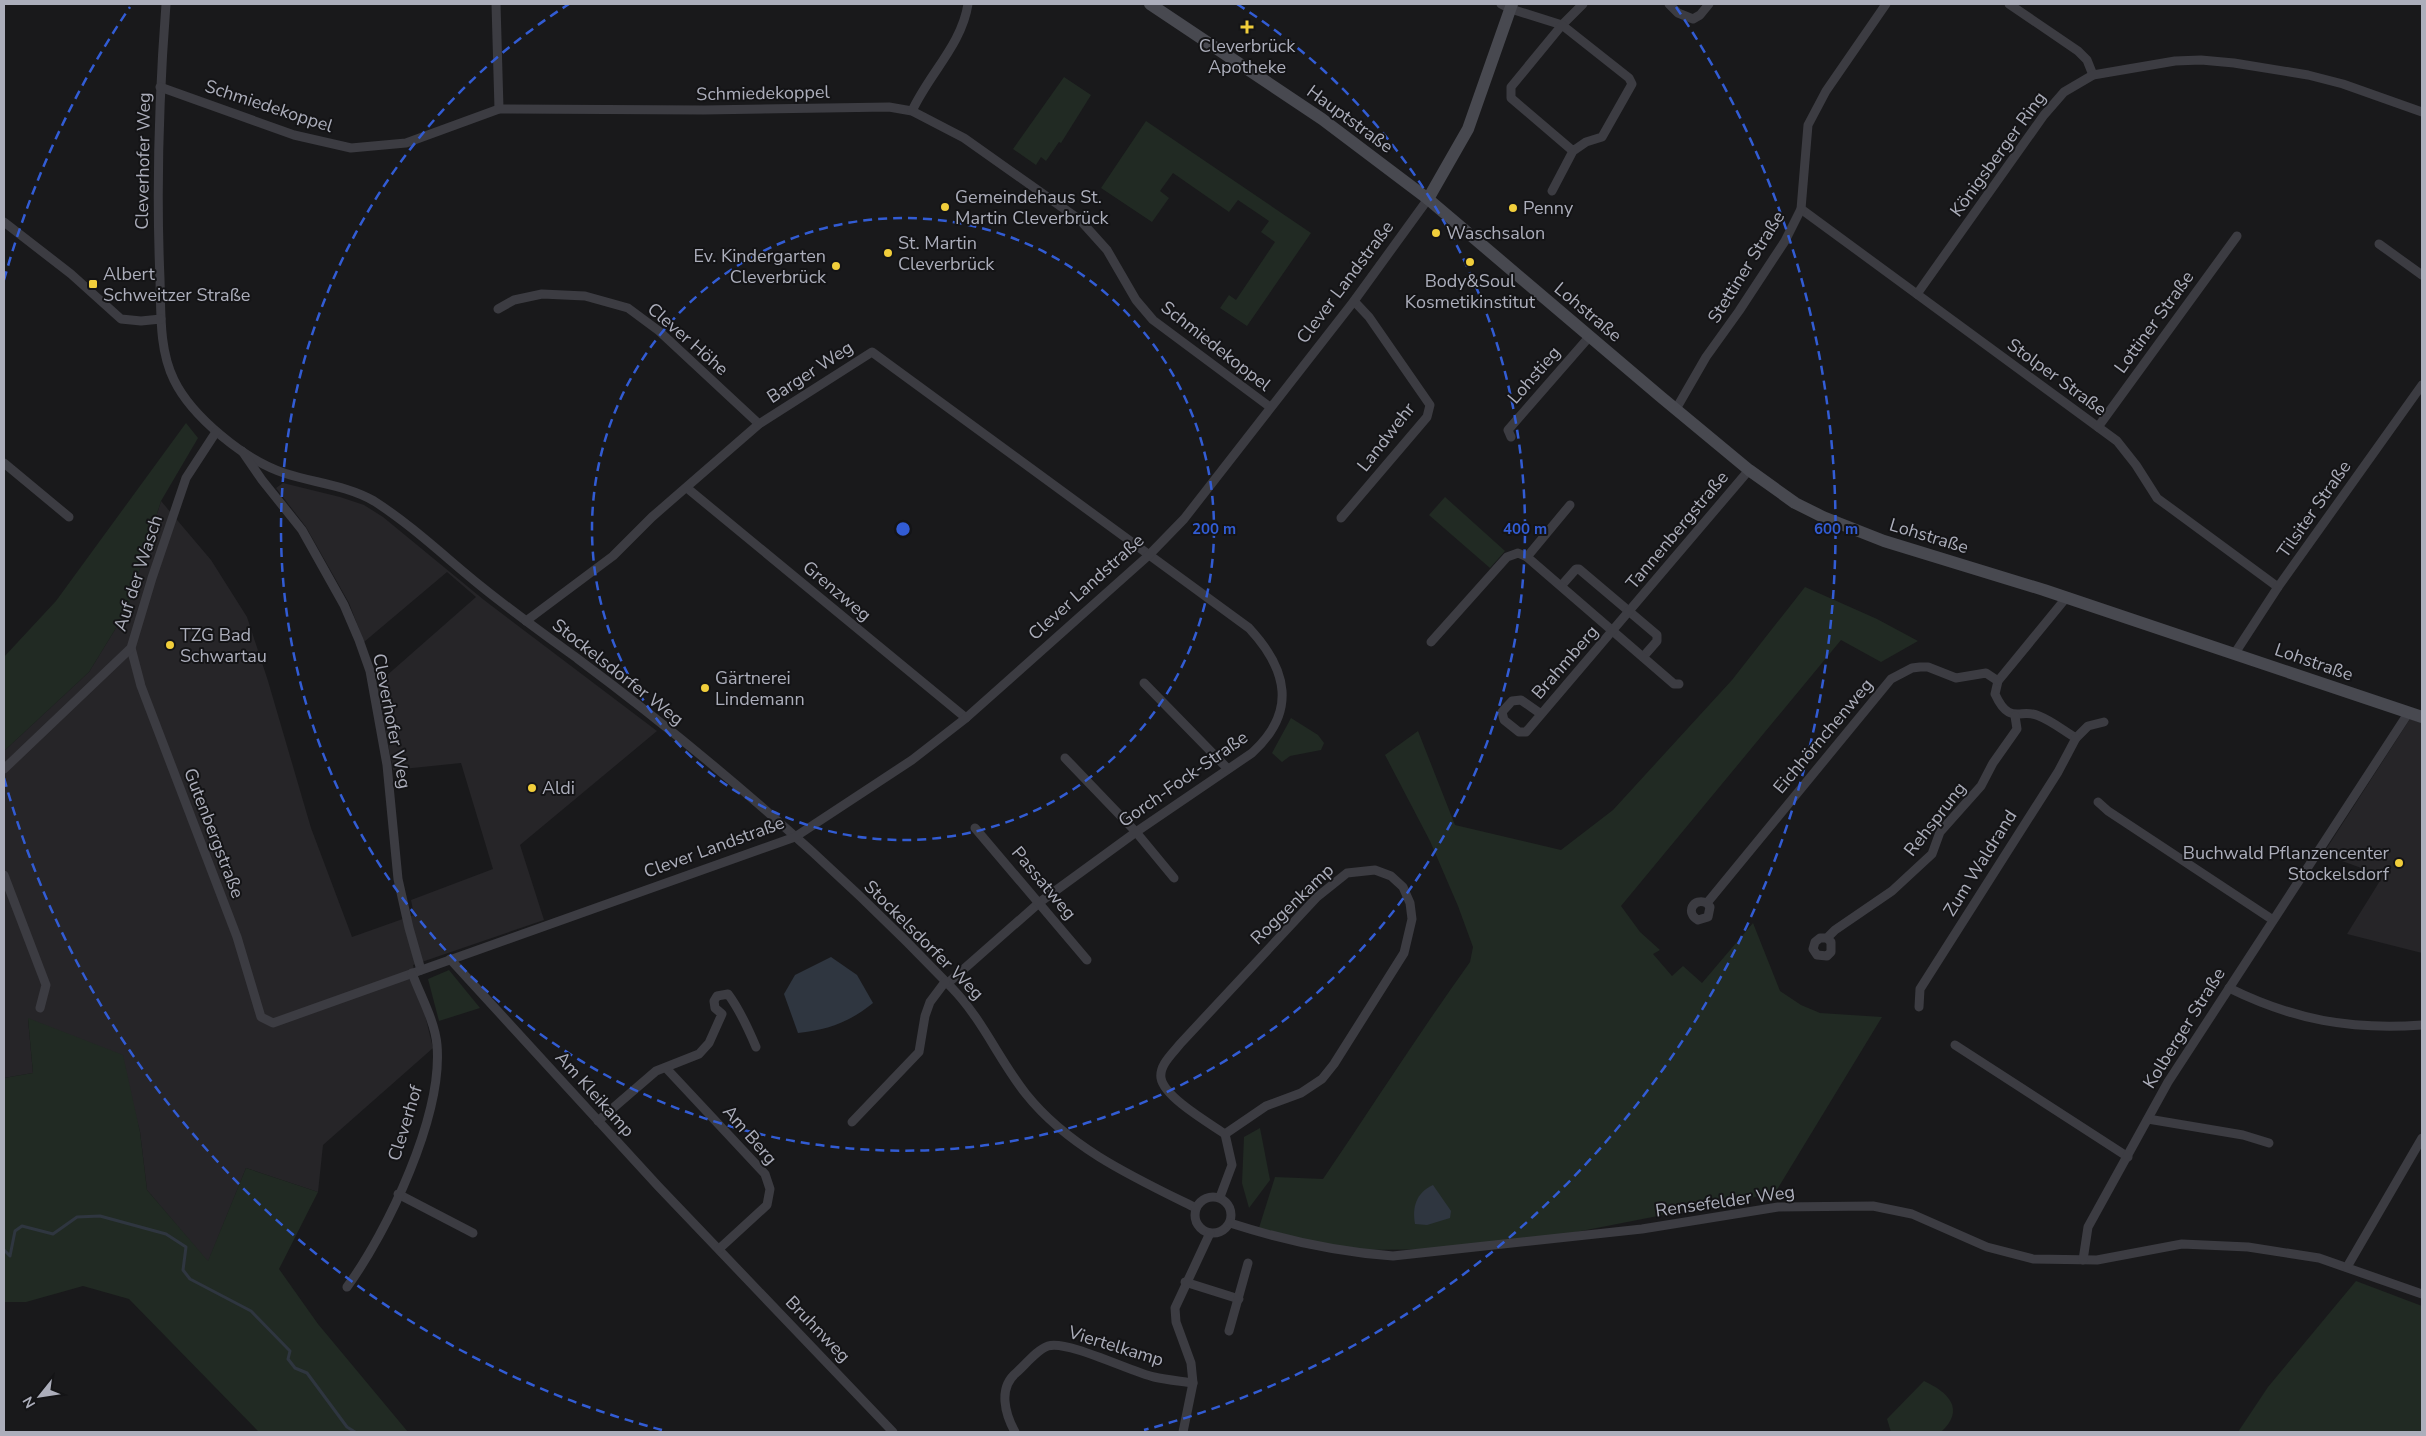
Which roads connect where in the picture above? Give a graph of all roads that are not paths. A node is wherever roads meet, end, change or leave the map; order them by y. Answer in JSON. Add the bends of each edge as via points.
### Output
{"nodes":[{"id":1,"x":166,"y":4,"type":"edge"},
{"id":2,"x":496,"y":4,"type":"edge"},
{"id":3,"x":968,"y":4,"type":"edge"},
{"id":4,"x":1150,"y":4,"type":"edge"},
{"id":5,"x":1583,"y":4,"type":"edge"},
{"id":6,"x":1669,"y":4,"type":"edge"},
{"id":7,"x":1709,"y":4,"type":"edge"},
{"id":8,"x":1886,"y":4,"type":"edge"},
{"id":9,"x":2009,"y":4,"type":"edge"},
{"id":10,"x":1508,"y":6,"type":"edge"},
{"id":11,"x":2020,"y":7,"type":"edge"},
{"id":12,"x":1562,"y":25,"type":"junction"},
{"id":13,"x":2093,"y":75,"type":"junction"},
{"id":14,"x":160,"y":87,"type":"junction"},
{"id":15,"x":499,"y":109,"type":"junction"},
{"id":16,"x":912,"y":111,"type":"junction"},
{"id":17,"x":2422,"y":112,"type":"edge"},
{"id":18,"x":1573,"y":151,"type":"junction"},
{"id":19,"x":1552,"y":191,"type":"dead end"},
{"id":20,"x":1428,"y":199,"type":"junction"},
{"id":21,"x":1801,"y":209,"type":"junction"},
{"id":22,"x":4,"y":222,"type":"edge"},
{"id":23,"x":2237,"y":236,"type":"dead end"},
{"id":24,"x":2379,"y":244,"type":"dead end"},
{"id":25,"x":2422,"y":275,"type":"edge"},
{"id":26,"x":1916,"y":294,"type":"junction"},
{"id":27,"x":1354,"y":301,"type":"junction"},
{"id":28,"x":498,"y":309,"type":"dead end"},
{"id":29,"x":161,"y":319,"type":"junction"},
{"id":30,"x":1590,"y":336,"type":"junction"},
{"id":31,"x":2422,"y":385,"type":"edge"},
{"id":32,"x":1270,"y":407,"type":"junction"},
{"id":33,"x":1676,"y":409,"type":"junction"},
{"id":34,"x":759,"y":424,"type":"junction"},
{"id":35,"x":2098,"y":428,"type":"junction"},
{"id":36,"x":216,"y":432,"type":"junction"},
{"id":37,"x":1511,"y":437,"type":"dead end"},
{"id":38,"x":241,"y":450,"type":"junction"},
{"id":39,"x":4,"y":463,"type":"edge"},
{"id":40,"x":1749,"y":470,"type":"junction"},
{"id":41,"x":687,"y":488,"type":"junction"},
{"id":42,"x":1570,"y":505,"type":"dead end"},
{"id":43,"x":69,"y":517,"type":"dead end"},
{"id":44,"x":1341,"y":518,"type":"dead end"},
{"id":45,"x":1149,"y":555,"type":"junction"},
{"id":46,"x":1527,"y":557,"type":"junction"},
{"id":47,"x":1561,"y":586,"type":"junction"},
{"id":48,"x":2278,"y":587,"type":"junction"},
{"id":49,"x":2066,"y":598,"type":"junction"},
{"id":50,"x":1629,"y":612,"type":"junction"},
{"id":51,"x":526,"y":622,"type":"junction"},
{"id":52,"x":1613,"y":631,"type":"junction"},
{"id":53,"x":1431,"y":642,"type":"dead end"},
{"id":54,"x":131,"y":648,"type":"junction"},
{"id":55,"x":2235,"y":653,"type":"junction"},
{"id":56,"x":1643,"y":657,"type":"junction"},
{"id":57,"x":1998,"y":681,"type":"junction"},
{"id":58,"x":1144,"y":683,"type":"dead end"},
{"id":59,"x":1680,"y":684,"type":"dead end"},
{"id":60,"x":2409,"y":712,"type":"junction"},
{"id":61,"x":1541,"y":714,"type":"dead end"},
{"id":62,"x":2015,"y":716,"type":"junction"},
{"id":63,"x":2422,"y":717,"type":"edge"},
{"id":64,"x":966,"y":718,"type":"junction"},
{"id":65,"x":2104,"y":722,"type":"dead end"},
{"id":66,"x":2076,"y":738,"type":"junction"},
{"id":67,"x":1065,"y":758,"type":"dead end"},
{"id":68,"x":1228,"y":768,"type":"junction"},
{"id":69,"x":4,"y":770,"type":"edge"},
{"id":70,"x":2098,"y":802,"type":"dead end"},
{"id":71,"x":975,"y":828,"type":"dead end"},
{"id":72,"x":1136,"y":832,"type":"junction"},
{"id":73,"x":795,"y":837,"type":"junction"},
{"id":74,"x":4,"y":875,"type":"edge"},
{"id":75,"x":1174,"y":878,"type":"dead end"},
{"id":76,"x":1040,"y":902,"type":"junction"},
{"id":77,"x":1707,"y":903,"type":"dead end"},
{"id":78,"x":2273,"y":920,"type":"junction"},
{"id":79,"x":1828,"y":938,"type":"dead end"},
{"id":80,"x":450,"y":958,"type":"junction"},
{"id":81,"x":1086,"y":960,"type":"dead end"},
{"id":82,"x":421,"y":970,"type":"junction"},
{"id":83,"x":412,"y":973,"type":"junction"},
{"id":84,"x":947,"y":983,"type":"junction"},
{"id":85,"x":2229,"y":988,"type":"junction"},
{"id":86,"x":734,"y":1007,"type":"junction"},
{"id":87,"x":1919,"y":1007,"type":"dead end"},
{"id":88,"x":40,"y":1008,"type":"dead end"},
{"id":89,"x":722,"y":1014,"type":"junction"},
{"id":90,"x":2422,"y":1024,"type":"edge"},
{"id":91,"x":1955,"y":1046,"type":"dead end"},
{"id":92,"x":756,"y":1047,"type":"dead end"},
{"id":93,"x":666,"y":1068,"type":"junction"},
{"id":94,"x":2148,"y":1120,"type":"junction"},
{"id":95,"x":598,"y":1121,"type":"junction"},
{"id":96,"x":852,"y":1122,"type":"dead end"},
{"id":97,"x":1225,"y":1134,"type":"junction"},
{"id":98,"x":2422,"y":1138,"type":"edge"},
{"id":99,"x":2269,"y":1143,"type":"dead end"},
{"id":100,"x":2128,"y":1157,"type":"junction"},
{"id":101,"x":398,"y":1194,"type":"junction"},
{"id":102,"x":1220,"y":1197,"type":"junction"},
{"id":103,"x":1196,"y":1208,"type":"junction"},
{"id":104,"x":1230,"y":1223,"type":"junction"},
{"id":105,"x":1210,"y":1233,"type":"junction"},
{"id":106,"x":473,"y":1234,"type":"dead end"},
{"id":107,"x":719,"y":1249,"type":"junction"},
{"id":108,"x":2083,"y":1260,"type":"junction"},
{"id":109,"x":1248,"y":1263,"type":"dead end"},
{"id":110,"x":2347,"y":1267,"type":"junction"},
{"id":111,"x":1185,"y":1282,"type":"junction"},
{"id":112,"x":347,"y":1287,"type":"dead end"},
{"id":113,"x":2422,"y":1294,"type":"edge"},
{"id":114,"x":1239,"y":1298,"type":"junction"},
{"id":115,"x":1229,"y":1331,"type":"dead end"},
{"id":116,"x":1192,"y":1383,"type":"junction"},
{"id":117,"x":893,"y":1432,"type":"edge"},
{"id":118,"x":1015,"y":1432,"type":"edge"},
{"id":119,"x":1183,"y":1432,"type":"edge"}],
"edges":[{"from":1,"to":14,"type":"street","name":"Cleverhofer Weg"},
{"from":2,"to":15,"type":"street"},
{"from":3,"to":16,"type":"street","via":[[960,33]]},
{"from":4,"to":20,"type":"main road","name":"Hauptstraße","via":[[1322,119]]},
{"from":5,"to":12,"type":"street"},
{"from":6,"to":7,"type":"street","via":[[1693,19]]},
{"from":8,"to":21,"type":"street","name":"Stettiner Straße","via":[[1826,91],[1808,125]]},
{"from":9,"to":11,"type":"street"},
{"from":10,"to":12,"type":"street","name":"Clever Landstraße"},
{"from":10,"to":20,"type":"main road","name":"Clever Landstraße","via":[[1468,129]]},
{"from":11,"to":13,"type":"street","via":[[2078,51],[2087,60]]},
{"from":12,"to":18,"type":"street","via":[[1510,92],[1511,98]]},
{"from":12,"to":18,"type":"street","name":"Clever Landstraße","via":[[1629,78],[1632,84],[1602,137]]},
{"from":13,"to":17,"type":"street","name":"Königsberger Ring","via":[[2175,61],[2234,63],[2343,84]]},
{"from":13,"to":26,"type":"street","name":"Königsberger Ring","via":[[2064,92],[2044,115]]},
{"from":14,"to":15,"type":"street","name":"Schmiedekoppel","via":[[294,135],[351,148],[403,144]]},
{"from":14,"to":29,"type":"street","name":"Cleverhofer Weg","via":[[156,198]]},
{"from":15,"to":16,"type":"street","name":"Schmiedekoppel","via":[[890,107]]},
{"from":16,"to":32,"type":"street","name":"Schmiedekoppel","via":[[964,138],[1080,220],[1107,250],[1136,300],[1153,320]]},
{"from":18,"to":19,"type":"street"},
{"from":20,"to":27,"type":"street","name":"Clever Landstraße"},
{"from":20,"to":30,"type":"main road","name":"Lohstraße"},
{"from":21,"to":26,"type":"street","name":"Stolper Straße"},
{"from":21,"to":33,"type":"street","name":"Stettiner Straße","via":[[1785,241],[1706,357]]},
{"from":22,"to":29,"type":"street","via":[[71,274],[121,319]]},
{"from":23,"to":35,"type":"street","name":"Lottiner Straße"},
{"from":24,"to":25,"type":"street"},
{"from":26,"to":35,"type":"street","name":"Stolper Straße"},
{"from":27,"to":32,"type":"street","name":"Clever Landstraße"},
{"from":27,"to":44,"type":"street","name":"Landwehr","via":[[1369,317],[1430,405],[1427,417]]},
{"from":28,"to":34,"type":"street","name":"Clever Höhe","via":[[514,300],[542,294],[585,296],[628,308],[659,331]]},
{"from":29,"to":36,"type":"street","name":"Stockelsdorfer Weg","via":[[164,348],[173,379],[195,413]]},
{"from":30,"to":33,"type":"main road","name":"Lohstraße"},
{"from":30,"to":37,"type":"street","name":"Lohstieg","via":[[1508,430]]},
{"from":31,"to":48,"type":"street","name":"Tilsiter Straße"},
{"from":32,"to":45,"type":"street","name":"Clever Landstraße","via":[[1184,519]]},
{"from":33,"to":40,"type":"main road","name":"Lohstraße"},
{"from":34,"to":41,"type":"street","name":"Barger Weg"},
{"from":34,"to":45,"type":"street","name":"Barger Weg","via":[[872,352]]},
{"from":35,"to":48,"type":"street","name":"Stolper Straße","via":[[2125,451],[2158,498]]},
{"from":36,"to":38,"type":"street","name":"Stockelsdorfer Weg"},
{"from":36,"to":54,"type":"street","name":"Auf der Wasch","via":[[186,478]]},
{"from":38,"to":51,"type":"street","name":"Stockelsdorfer Weg","via":[[280,472],[368,498],[399,518]]},
{"from":38,"to":82,"type":"street","name":"Cleverhofer Weg","via":[[302,530],[344,605],[370,671],[387,765],[398,879]]},
{"from":39,"to":43,"type":"street"},
{"from":40,"to":49,"type":"main road","name":"Lohstraße","via":[[1795,504],[1852,529]]},
{"from":40,"to":50,"type":"street","name":"Tannenbergstraße"},
{"from":41,"to":51,"type":"street","name":"Barger Weg","via":[[613,556]]},
{"from":41,"to":64,"type":"street","name":"Grenzweg"},
{"from":42,"to":46,"type":"street"},
{"from":45,"to":64,"type":"street","name":"Clever Landstraße"},
{"from":45,"to":68,"type":"street","name":"Gorch-Fock-Straße","via":[[1250,628],[1267,647],[1281,676],[1283,700],[1268,738]]},
{"from":46,"to":47,"type":"street"},
{"from":46,"to":53,"type":"street","via":[[1518,553],[1507,557]]},
{"from":47,"to":50,"type":"street","name":"Tannenbergstraße","via":[[1579,569]]},
{"from":47,"to":52,"type":"street"},
{"from":48,"to":55,"type":"street","name":"Tilsiter Straße"},
{"from":49,"to":55,"type":"main road","name":"Lohstraße"},
{"from":49,"to":57,"type":"street"},
{"from":50,"to":52,"type":"street","name":"Tannenbergstraße"},
{"from":50,"to":56,"type":"street","name":"Tannenbergstraße","via":[[1656,635],[1656,641]]},
{"from":51,"to":73,"type":"street","name":"Stockelsdorfer Weg","via":[[623,694]]},
{"from":52,"to":56,"type":"street"},
{"from":52,"to":61,"type":"street","name":"Brahmberg"},
{"from":54,"to":69,"type":"street","name":"Auf der Wasch"},
{"from":54,"to":83,"type":"street","name":"Gutenbergstraße","via":[[141,686],[237,937],[260,1017],[273,1023]]},
{"from":55,"to":60,"type":"main road","name":"Lohstraße"},
{"from":56,"to":59,"type":"street","via":[[1674,684]]},
{"from":57,"to":62,"type":"street","via":[[1995,694],[1998,702]]},
{"from":57,"to":77,"type":"street","name":"Eichhörnchenweg","via":[[1986,673],[1956,678],[1928,667],[1912,668],[1891,679]]},
{"from":58,"to":68,"type":"street"},
{"from":60,"to":63,"type":"main road","name":"Lohstraße"},
{"from":60,"to":78,"type":"street","name":"Kolberger Straße"},
{"from":62,"to":66,"type":"street","via":[[2037,714]]},
{"from":62,"to":79,"type":"street","name":"Rehsprung","via":[[2017,729],[1981,786],[1940,832],[1932,854],[1892,891],[1834,930]]},
{"from":64,"to":73,"type":"street","name":"Clever Landstraße","via":[[912,760]]},
{"from":65,"to":66,"type":"street","name":"Zum Waldrand","via":[[2088,726]]},
{"from":66,"to":87,"type":"street","name":"Zum Waldrand","via":[[2058,772],[1920,988]]},
{"from":67,"to":72,"type":"street"},
{"from":68,"to":72,"type":"street","name":"Gorch-Fock-Straße"},
{"from":70,"to":78,"type":"street","via":[[2108,812]]},
{"from":71,"to":76,"type":"street","name":"Passatweg"},
{"from":72,"to":75,"type":"street"},
{"from":72,"to":76,"type":"street","name":"Gorch-Fock-Straße"},
{"from":73,"to":80,"type":"street","name":"Clever Landstraße"},
{"from":73,"to":84,"type":"street","name":"Stockelsdorfer Weg"},
{"from":74,"to":88,"type":"street","via":[[46,985]]},
{"from":76,"to":81,"type":"street","name":"Passatweg"},
{"from":76,"to":84,"type":"street","name":"Gorch-Fock-Straße"},
{"from":78,"to":85,"type":"street","name":"Kolberger Straße"},
{"from":80,"to":82,"type":"street","name":"Clever Landstraße"},
{"from":80,"to":95,"type":"street","name":"Am Kleikamp"},
{"from":82,"to":83,"type":"street"},
{"from":83,"to":101,"type":"street","name":"Cleverhof","via":[[437,1044],[434,1092],[420,1144]]},
{"from":84,"to":96,"type":"street","name":"Gorch-Fock-Straße","via":[[930,1002],[919,1052]]},
{"from":84,"to":103,"type":"street","name":"Stockelsdorfer Weg","via":[[987,1031],[1010,1073],[1049,1118],[1120,1171]]},
{"from":85,"to":90,"type":"street","via":[[2261,1004],[2300,1017],[2374,1027]]},
{"from":85,"to":94,"type":"street","name":"Kolberger Straße","via":[[2168,1082]]},
{"from":86,"to":89,"type":"street"},
{"from":86,"to":89,"type":"street","via":[[728,994],[717,996],[715,1008]]},
{"from":86,"to":92,"type":"street","via":[[742,1014]]},
{"from":89,"to":93,"type":"street","via":[[709,1043],[699,1054]]},
{"from":91,"to":100,"type":"street"},
{"from":93,"to":95,"type":"street","via":[[656,1071]]},
{"from":93,"to":107,"type":"street","name":"Am Berg","via":[[765,1174],[770,1189],[767,1205]]},
{"from":94,"to":99,"type":"street","via":[[2243,1135]]},
{"from":94,"to":100,"type":"street","name":"Kolberger Straße"},
{"from":95,"to":107,"type":"street","name":"Am Kleikamp"},
{"from":97,"to":97,"type":"street","name":"Roggenkamp","via":[[1266,1106],[1301,1093],[1322,1079],[1361,1023],[1404,953],[1412,919],[1403,887],[1391,876],[1376,870],[1347,873],[1317,897],[1163,1066],[1161,1078],[1168,1091]]},
{"from":97,"to":102,"type":"street","via":[[1232,1164]]},
{"from":98,"to":110,"type":"street"},
{"from":100,"to":108,"type":"street","name":"Kolberger Straße","via":[[2088,1227]]},
{"from":101,"to":106,"type":"street"},
{"from":101,"to":112,"type":"street","name":"Cleverhof","via":[[389,1220]]},
{"from":102,"to":103,"type":"street","via":[[1208,1197]]},
{"from":102,"to":104,"type":"street","via":[[1229,1205]]},
{"from":103,"to":105,"type":"street","via":[[1196,1221]]},
{"from":104,"to":105,"type":"street","via":[[1218,1233]]},
{"from":104,"to":108,"type":"street","name":"Rensefelder Weg","via":[[1275,1238],[1393,1256],[1642,1229],[1778,1207],[1873,1206],[1912,1214],[2010,1254],[2033,1259]]},
{"from":105,"to":111,"type":"street","name":"Viertelkamp"},
{"from":107,"to":117,"type":"street","name":"Bruhnweg"},
{"from":108,"to":110,"type":"street","name":"Rensefelder Weg","via":[[2182,1244],[2216,1244],[2319,1258]]},
{"from":109,"to":114,"type":"street"},
{"from":110,"to":113,"type":"street","name":"Rensefelder Weg"},
{"from":111,"to":114,"type":"street"},
{"from":111,"to":116,"type":"street","name":"Viertelkamp","via":[[1175,1308]]},
{"from":114,"to":115,"type":"street"},
{"from":116,"to":118,"type":"street","name":"Viertelkamp","via":[[1154,1378],[1075,1350],[1047,1346],[1011,1377],[1007,1385],[1005,1404]]},
{"from":116,"to":119,"type":"street","name":"Viertelkamp"}]}
